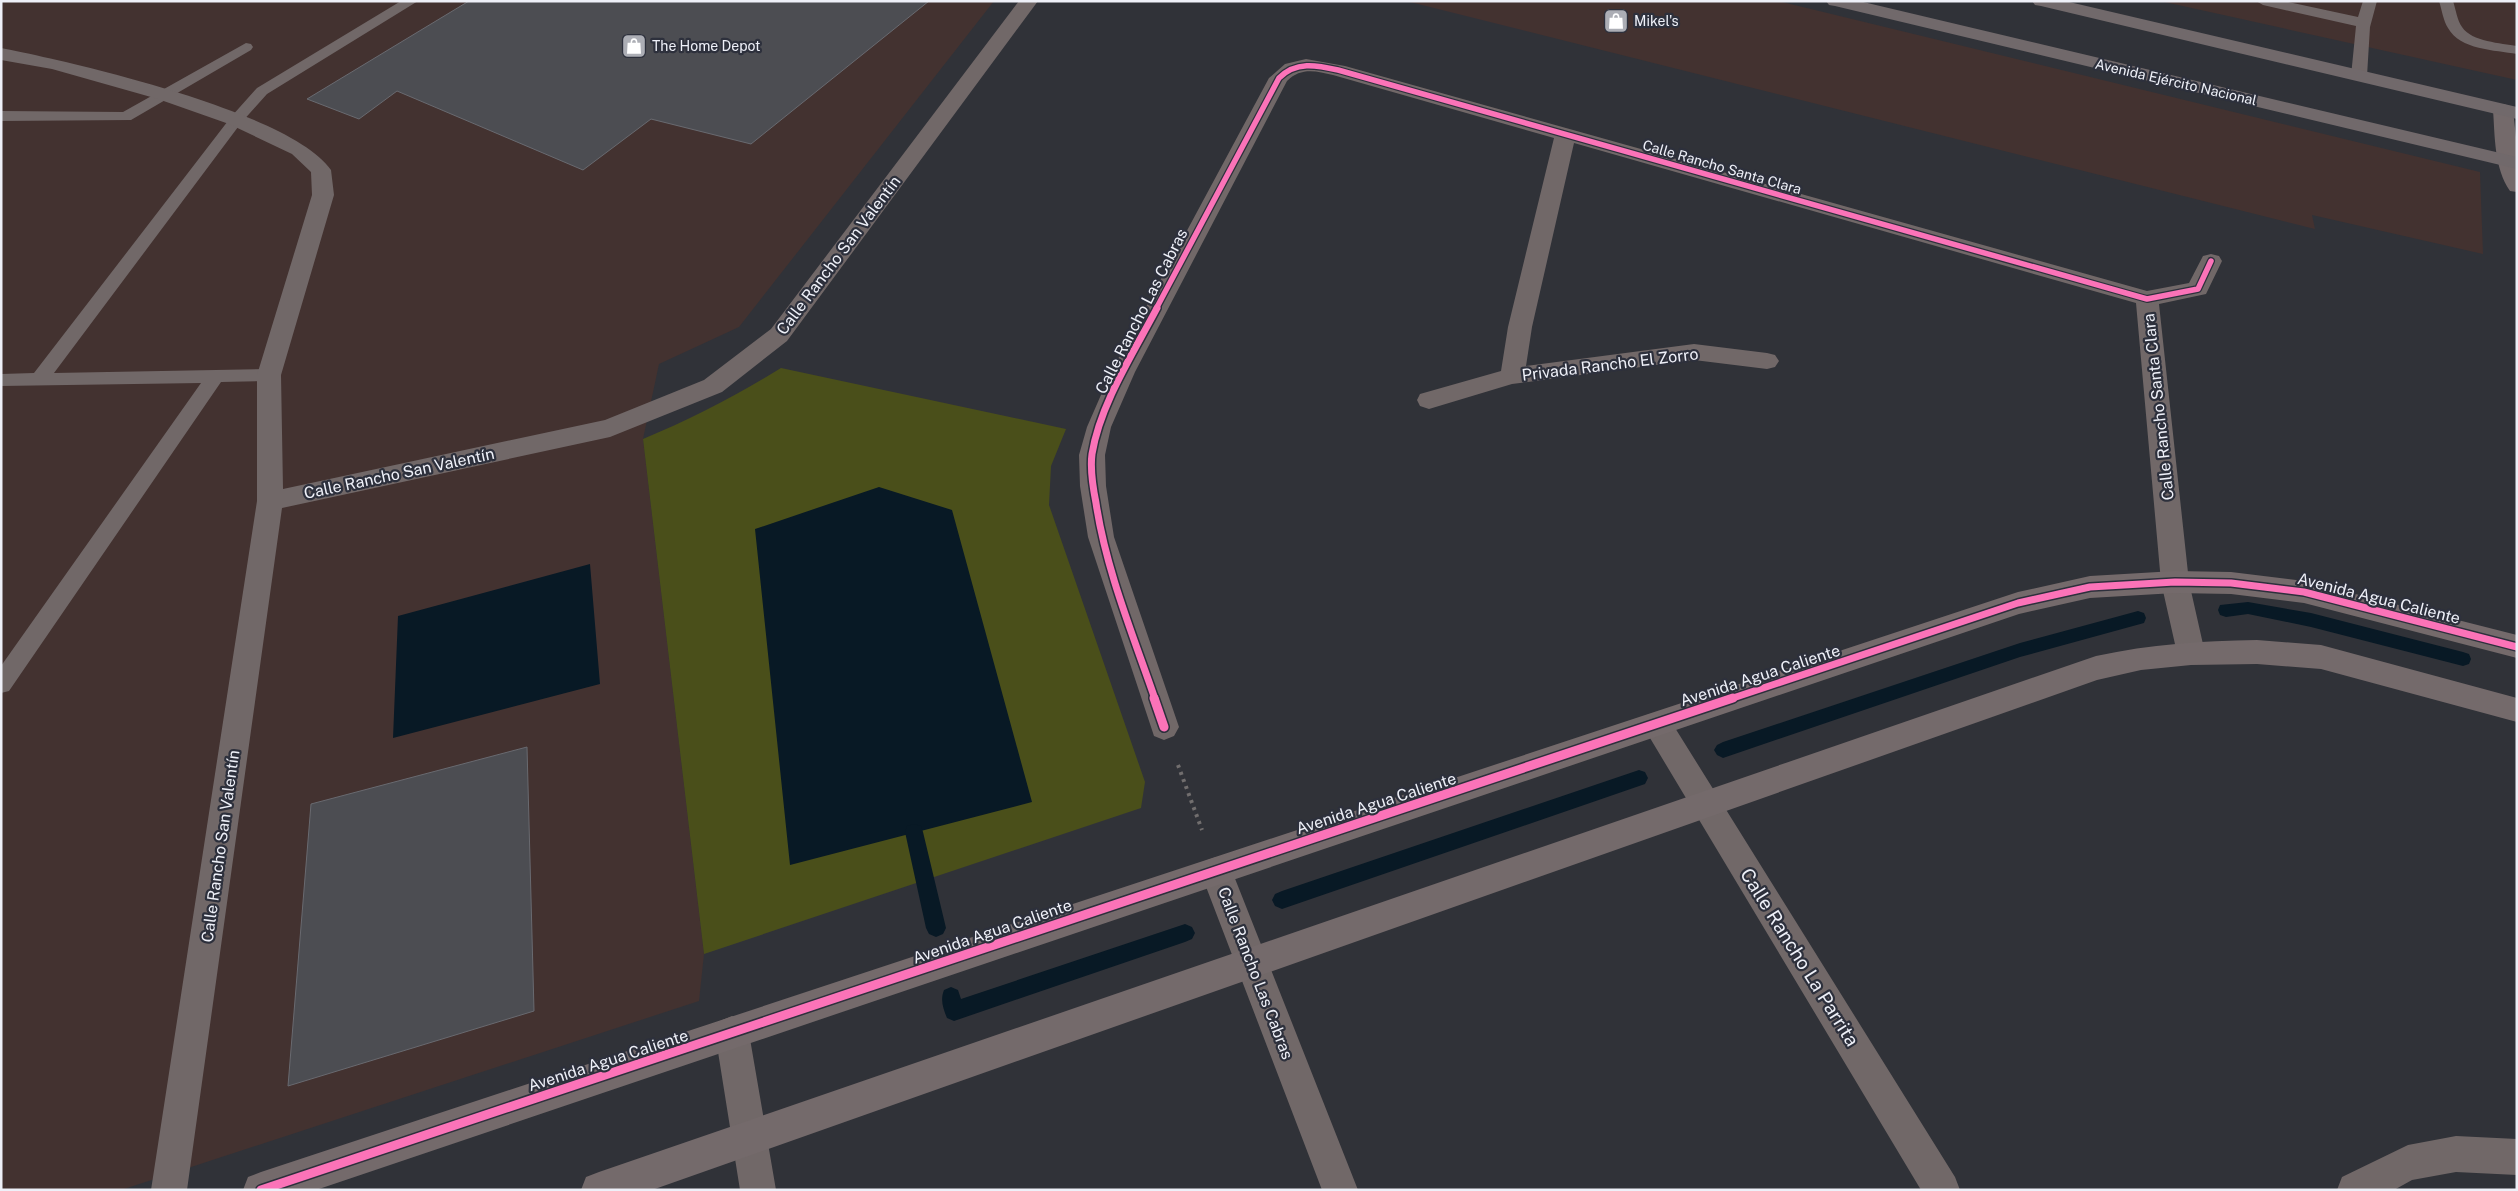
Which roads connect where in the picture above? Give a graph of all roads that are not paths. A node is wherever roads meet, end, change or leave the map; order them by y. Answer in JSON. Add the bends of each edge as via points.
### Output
{"nodes":[{"id":1,"x":411,"y":1,"type":"edge"},
{"id":2,"x":1029,"y":1,"type":"edge"},
{"id":3,"x":1835,"y":1,"type":"edge"},
{"id":4,"x":2041,"y":1,"type":"edge"},
{"id":5,"x":2263,"y":1,"type":"edge"},
{"id":6,"x":2370,"y":1,"type":"edge"},
{"id":7,"x":2446,"y":1,"type":"edge"},
{"id":8,"x":2364,"y":23,"type":"junction"},
{"id":9,"x":246,"y":47,"type":"dead end"},
{"id":10,"x":2517,"y":50,"type":"edge"},
{"id":11,"x":1,"y":54,"type":"edge"},
{"id":12,"x":1289,"y":68,"type":"joint"},
{"id":13,"x":2360,"y":76,"type":"junction"},
{"id":14,"x":165,"y":95,"type":"junction"},
{"id":15,"x":2510,"y":111,"type":"edge"},
{"id":16,"x":1,"y":116,"type":"edge"},
{"id":17,"x":236,"y":120,"type":"junction"},
{"id":18,"x":1565,"y":136,"type":"junction"},
{"id":19,"x":2513,"y":162,"type":"edge"},
{"id":20,"x":2517,"y":186,"type":"edge"},
{"id":21,"x":2211,"y":261,"type":"dead end"},
{"id":22,"x":2147,"y":299,"type":"junction"},
{"id":23,"x":1767,"y":360,"type":"dead end"},
{"id":24,"x":216,"y":375,"type":"junction"},
{"id":25,"x":269,"y":375,"type":"junction"},
{"id":26,"x":1512,"y":376,"type":"junction"},
{"id":27,"x":1,"y":380,"type":"edge"},
{"id":28,"x":38,"y":381,"type":"junction"},
{"id":29,"x":1430,"y":400,"type":"dead end"},
{"id":30,"x":270,"y":501,"type":"junction"},
{"id":31,"x":2175,"y":582,"type":"junction"},
{"id":32,"x":2517,"y":647,"type":"edge"},
{"id":33,"x":2192,"y":653,"type":"junction"},
{"id":34,"x":1,"y":684,"type":"edge"},
{"id":35,"x":2517,"y":710,"type":"edge"},
{"id":36,"x":1657,"y":724,"type":"junction"},
{"id":37,"x":1164,"y":727,"type":"road end"},
{"id":38,"x":1706,"y":804,"type":"junction"},
{"id":39,"x":1216,"y":870,"type":"junction"},
{"id":40,"x":1252,"y":963,"type":"junction"},
{"id":41,"x":732,"y":1033,"type":"junction"},
{"id":42,"x":751,"y":1137,"type":"junction"},
{"id":43,"x":2517,"y":1157,"type":"edge"},
{"id":44,"x":169,"y":1190,"type":"edge"},
{"id":45,"x":261,"y":1190,"type":"edge"},
{"id":46,"x":599,"y":1190,"type":"edge"},
{"id":47,"x":758,"y":1190,"type":"edge"},
{"id":48,"x":1340,"y":1190,"type":"edge"},
{"id":49,"x":1942,"y":1190,"type":"edge"},
{"id":50,"x":2355,"y":1190,"type":"edge"}],
"edges":[{"from":1,"to":17,"type":"lane","via":[[262,91]]},
{"from":2,"to":30,"type":"street","name":"Calle Rancho San Valentín","via":[[779,335],[713,386],[610,428]]},
{"from":3,"to":19,"type":"main road","name":"Avenida Ejército Nacional"},
{"from":4,"to":13,"type":"main road"},
{"from":5,"to":8,"type":"lane"},
{"from":6,"to":8,"type":"lane"},
{"from":7,"to":10,"type":"lane","via":[[2459,34],[2471,40]]},
{"from":8,"to":13,"type":"lane"},
{"from":9,"to":14,"type":"lane"},
{"from":11,"to":14,"type":"street","via":[[54,64]]},
{"from":12,"to":18,"type":"street","name":"Calle Rancho Santa Clara","via":[[1303,65],[1338,70]]},
{"from":12,"to":37,"type":"street","name":"Calle Rancho Las Cabras","via":[[1279,78],[1123,372],[1099,427],[1092,455],[1101,537]]},
{"from":13,"to":15,"type":"main road"},
{"from":14,"to":16,"type":"lane","via":[[126,117]]},
{"from":14,"to":17,"type":"street"},
{"from":15,"to":19,"type":"street"},
{"from":17,"to":25,"type":"street","via":[[299,150],[321,170],[323,195]]},
{"from":17,"to":28,"type":"lane"},
{"from":18,"to":22,"type":"street","name":"Calle Rancho Santa Clara"},
{"from":18,"to":26,"type":"street","name":"Privada Rancho El Zorro","via":[[1520,327]]},
{"from":19,"to":20,"type":"street"},
{"from":21,"to":22,"type":"street","via":[[2198,289]]},
{"from":22,"to":31,"type":"street","name":"Calle Rancho Santa Clara"},
{"from":23,"to":26,"type":"street","name":"Privada Rancho El Zorro","via":[[1694,352]]},
{"from":24,"to":25,"type":"lane"},
{"from":24,"to":28,"type":"lane"},
{"from":24,"to":34,"type":"lane"},
{"from":25,"to":30,"type":"street"},
{"from":26,"to":29,"type":"street","name":"Privada Rancho El Zorro"},
{"from":27,"to":28,"type":"lane"},
{"from":30,"to":44,"type":"street","name":"Calle Rancho San Valentín"},
{"from":31,"to":32,"type":"street","name":"Avenida Agua Caliente","via":[[2232,583],[2304,592]]},
{"from":31,"to":33,"type":"street","name":"Calle Rancho Santa Clara"},
{"from":31,"to":36,"type":"street","name":"Avenida Agua Caliente","via":[[2090,588],[2018,604]]},
{"from":33,"to":35,"type":"street","via":[[2257,652],[2321,657]]},
{"from":33,"to":38,"type":"street","via":[[2141,658],[2096,668]]},
{"from":36,"to":38,"type":"street","name":"Calle Rancho La Parrita"},
{"from":36,"to":39,"type":"street","name":"Avenida Agua Caliente"},
{"from":38,"to":40,"type":"street"},
{"from":38,"to":49,"type":"street","name":"Calle Rancho La Parrita"},
{"from":39,"to":40,"type":"street","name":"Calle Rancho Las Cabras"},
{"from":39,"to":41,"type":"street","name":"Avenida Agua Caliente"},
{"from":40,"to":42,"type":"street"},
{"from":40,"to":48,"type":"street","name":"Calle Rancho Las Cabras"},
{"from":41,"to":42,"type":"street"},
{"from":41,"to":45,"type":"street","name":"Avenida Agua Caliente"},
{"from":42,"to":46,"type":"street"},
{"from":42,"to":47,"type":"street"},
{"from":43,"to":50,"type":"street","via":[[2456,1154],[2417,1161]]}]}
